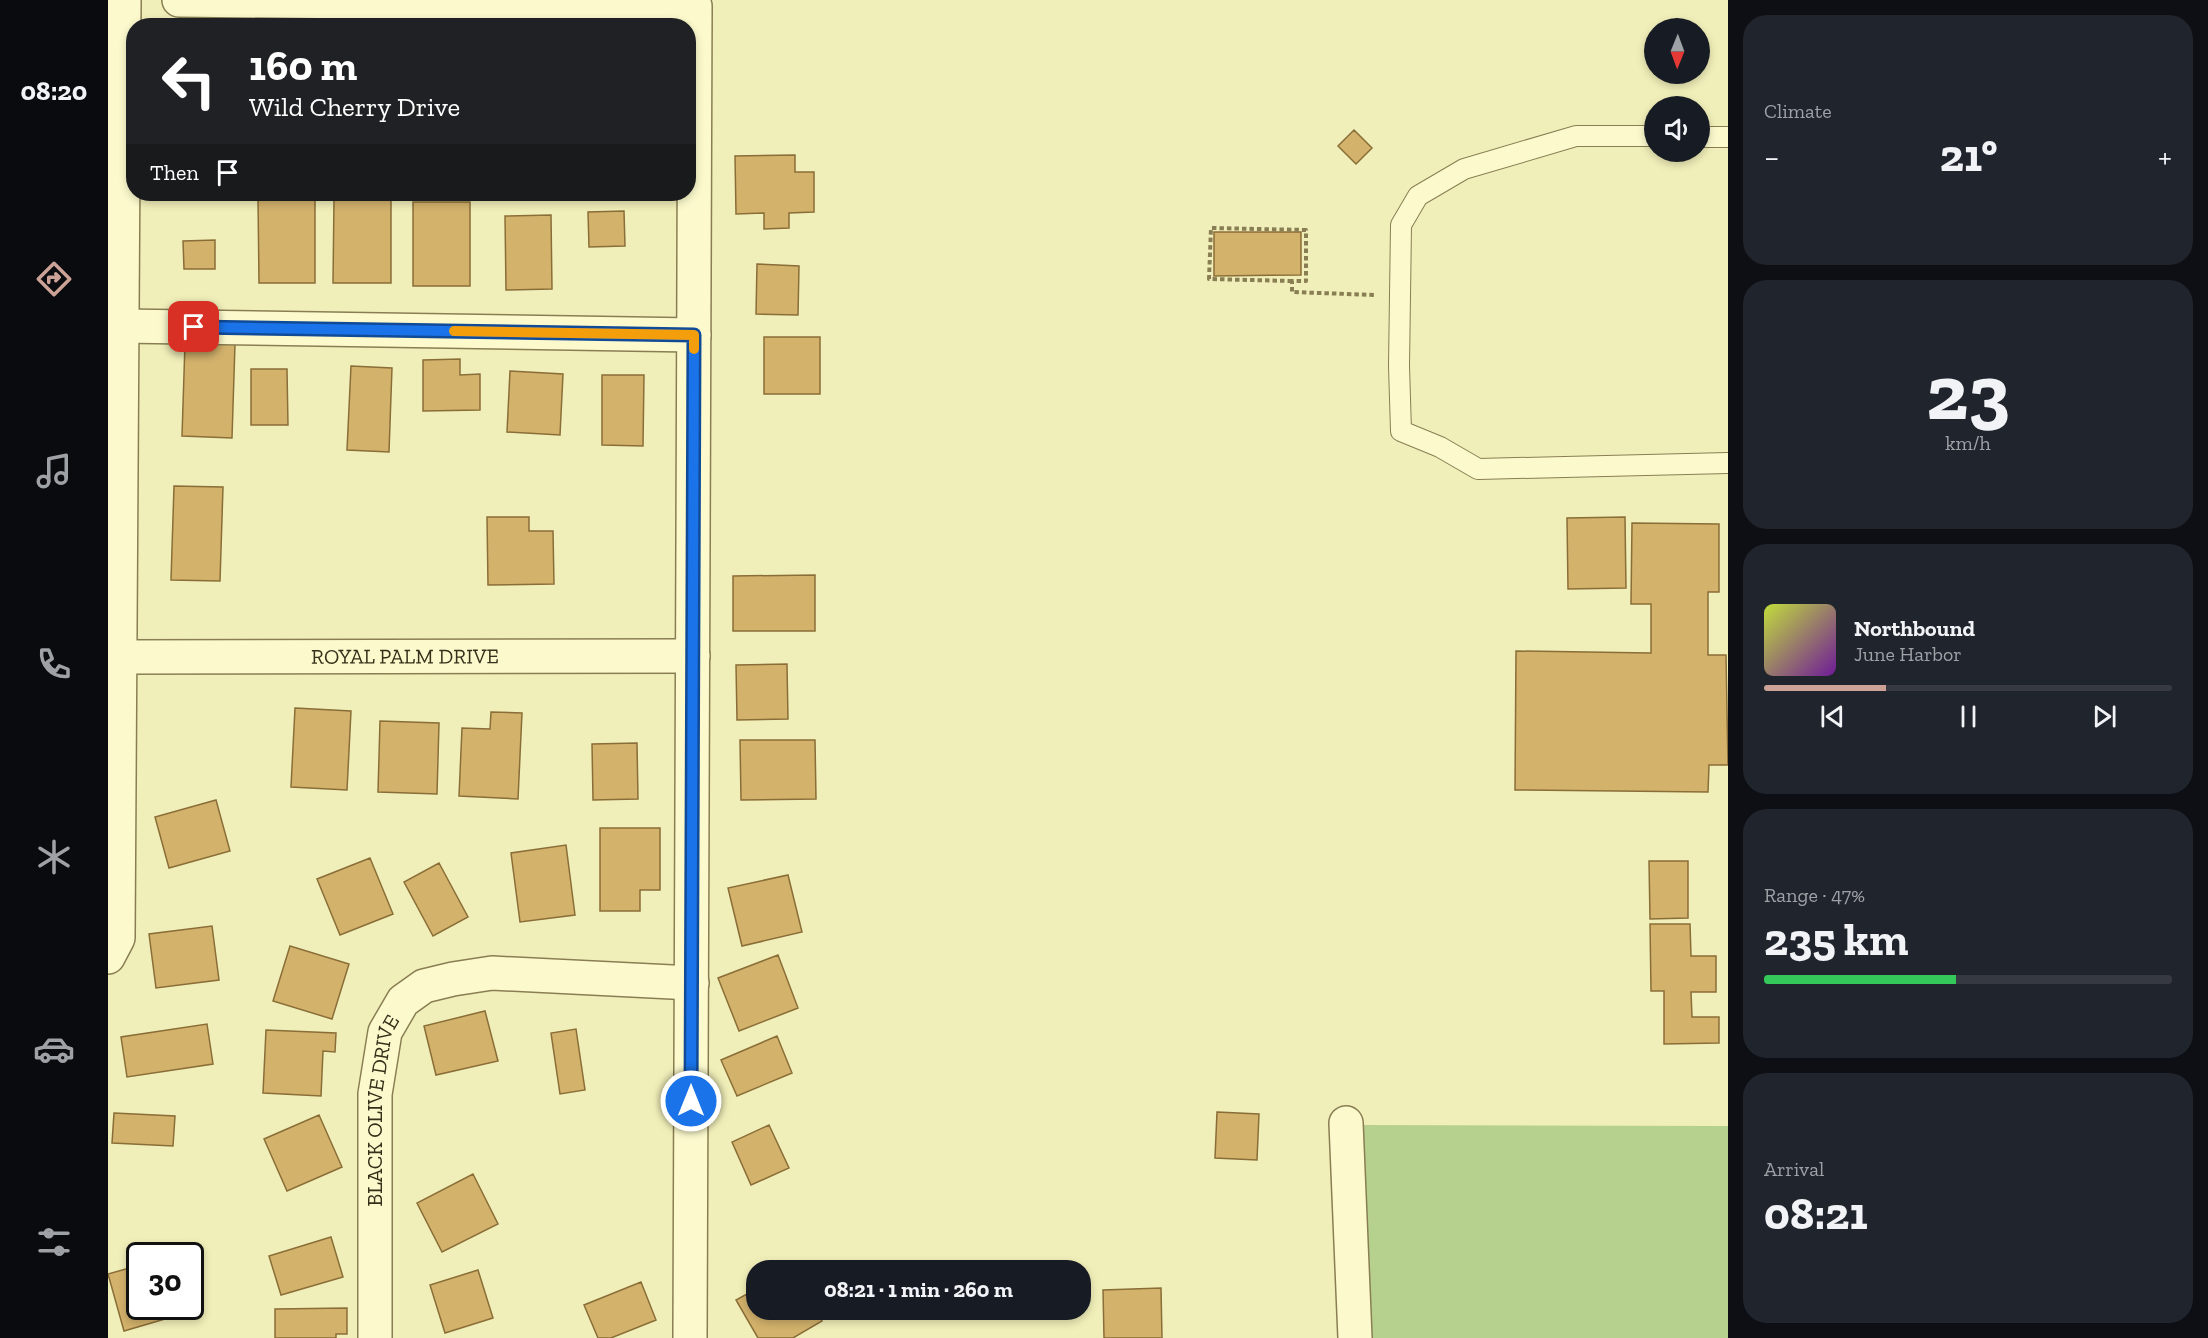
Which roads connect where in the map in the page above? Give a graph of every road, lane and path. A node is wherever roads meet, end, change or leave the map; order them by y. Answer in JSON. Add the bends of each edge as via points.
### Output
{"nodes":[{"id":1,"x":124,"y":0,"type":"edge"},
{"id":2,"x":178,"y":0,"type":"edge"},
{"id":3,"x":695,"y":18,"type":"edge"},
{"id":4,"x":1644,"y":136,"type":"edge"},
{"id":5,"x":1710,"y":136,"type":"edge"},
{"id":6,"x":1728,"y":137,"type":"edge"},
{"id":7,"x":694,"y":201,"type":"edge"},
{"id":8,"x":1292,"y":281,"type":"junction"},
{"id":9,"x":1400,"y":296,"type":"junction"},
{"id":10,"x":122,"y":326,"type":"junction"},
{"id":11,"x":694,"y":335,"type":"junction"},
{"id":12,"x":1728,"y":464,"type":"edge"},
{"id":13,"x":693,"y":656,"type":"junction"},
{"id":14,"x":119,"y":657,"type":"junction"},
{"id":15,"x":108,"y":957,"type":"edge"},
{"id":16,"x":692,"y":983,"type":"junction"},
{"id":17,"x":1346,"y":1123,"type":"dead end"},
{"id":18,"x":375,"y":1338,"type":"edge"},
{"id":19,"x":690,"y":1338,"type":"edge"},
{"id":20,"x":1355,"y":1338,"type":"edge"}],
"edges":[{"from":1,"to":10,"type":"street"},
{"from":2,"to":3,"type":"street","via":[[695,6]]},
{"from":4,"to":9,"type":"lane","via":[[1576,136],[1464,169],[1419,196],[1401,225]]},
{"from":5,"to":6,"type":"lane"},
{"from":7,"to":11,"type":"street"},
{"from":8,"to":8,"type":"path","via":[[1306,281],[1306,230],[1211,228],[1209,279]]},
{"from":8,"to":9,"type":"path","via":[[1292,292]]},
{"from":9,"to":12,"type":"lane","via":[[1401,431],[1478,469]]},
{"from":10,"to":11,"type":"street"},
{"from":10,"to":14,"type":"street"},
{"from":11,"to":13,"type":"street"},
{"from":13,"to":14,"type":"street","name":"ROYAL PALM DRIVE"},
{"from":13,"to":16,"type":"street"},
{"from":14,"to":15,"type":"street","via":[[118,938]]},
{"from":16,"to":18,"type":"street","name":"BLACK OLIVE DRIVE","via":[[492,973],[424,986],[403,1001],[385,1032],[375,1094]]},
{"from":16,"to":19,"type":"street"},
{"from":17,"to":20,"type":"street"}]}
